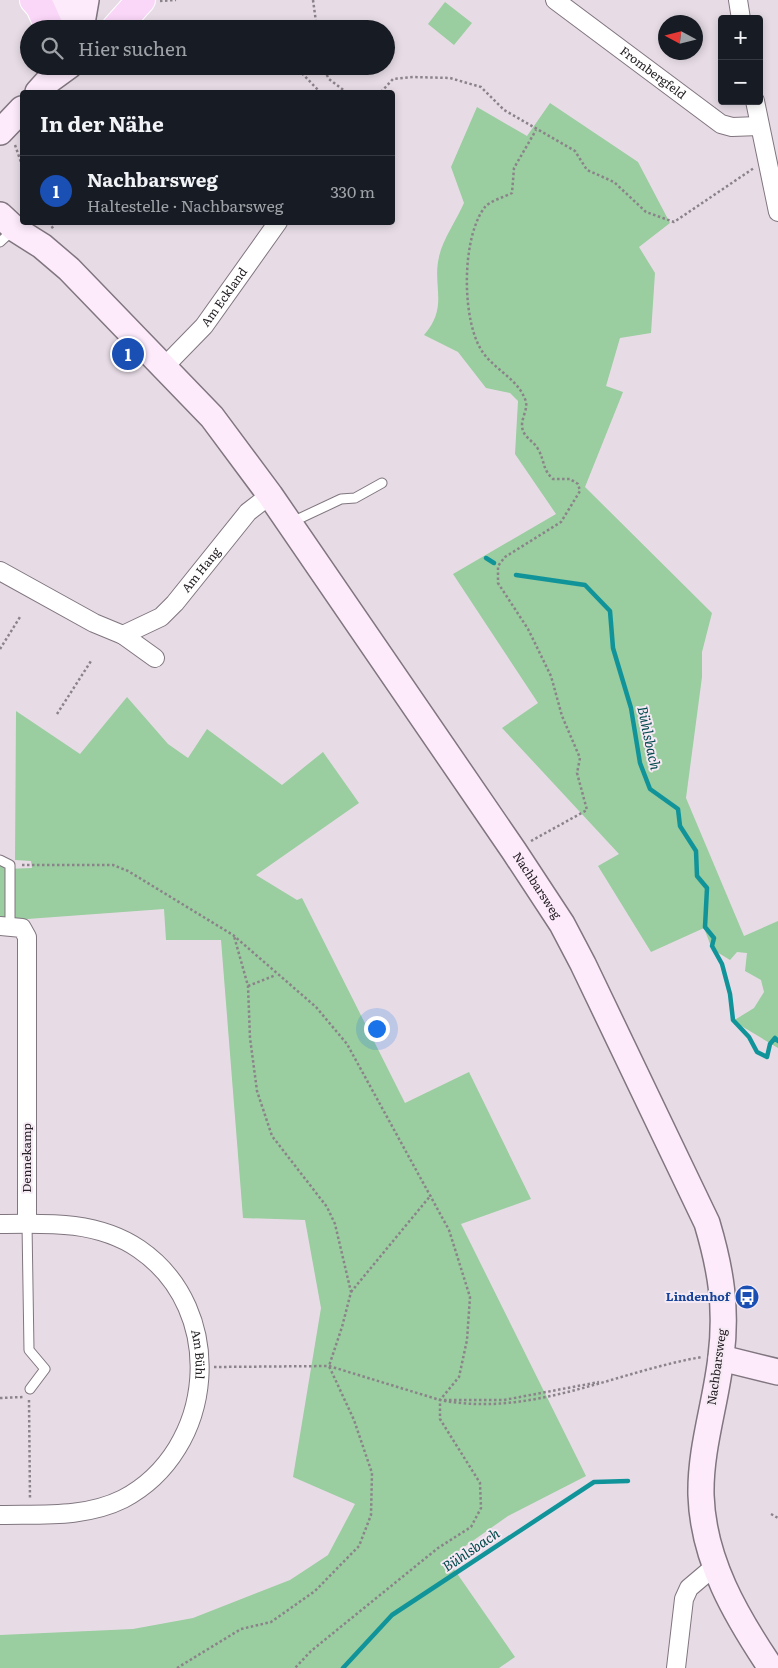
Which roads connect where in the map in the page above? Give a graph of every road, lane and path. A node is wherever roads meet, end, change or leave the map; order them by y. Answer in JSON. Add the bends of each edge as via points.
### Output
{"nodes":[{"id":1,"x":34,"y":0,"type":"edge"},
{"id":2,"x":63,"y":0,"type":"edge"},
{"id":3,"x":86,"y":0,"type":"edge"},
{"id":4,"x":141,"y":0,"type":"edge"},
{"id":5,"x":313,"y":0,"type":"edge"},
{"id":6,"x":555,"y":0,"type":"edge"},
{"id":7,"x":738,"y":0,"type":"edge"},
{"id":8,"x":740,"y":15,"type":"edge"},
{"id":9,"x":46,"y":20,"type":"edge"},
{"id":10,"x":60,"y":20,"type":"edge"},
{"id":11,"x":83,"y":20,"type":"edge"},
{"id":12,"x":123,"y":20,"type":"edge"},
{"id":13,"x":316,"y":20,"type":"edge"},
{"id":14,"x":304,"y":75,"type":"edge"},
{"id":15,"x":327,"y":75,"type":"edge"},
{"id":16,"x":318,"y":90,"type":"edge"},
{"id":17,"x":343,"y":90,"type":"edge"},
{"id":18,"x":383,"y":90,"type":"edge"},
{"id":19,"x":756,"y":105,"type":"edge"},
{"id":20,"x":20,"y":110,"type":"edge"},
{"id":21,"x":759,"y":126,"type":"junction"},
{"id":22,"x":536,"y":130,"type":"junction"},
{"id":23,"x":0,"y":132,"type":"edge"},
{"id":24,"x":766,"y":160,"type":"junction"},
{"id":25,"x":778,"y":212,"type":"edge"},
{"id":26,"x":51,"y":225,"type":"edge"},
{"id":27,"x":276,"y":225,"type":"edge"},
{"id":28,"x":4,"y":228,"type":"edge"},
{"id":29,"x":55,"y":232,"type":"dead end"},
{"id":30,"x":165,"y":366,"type":"junction"},
{"id":31,"x":382,"y":483,"type":"dead end"},
{"id":32,"x":270,"y":495,"type":"junction"},
{"id":33,"x":289,"y":524,"type":"junction"},
{"id":34,"x":0,"y":571,"type":"edge"},
{"id":35,"x":20,"y":617,"type":"dead end"},
{"id":36,"x":123,"y":635,"type":"junction"},
{"id":37,"x":0,"y":649,"type":"edge"},
{"id":38,"x":154,"y":658,"type":"dead end"},
{"id":39,"x":91,"y":661,"type":"dead end"},
{"id":40,"x":57,"y":714,"type":"dead end"},
{"id":41,"x":514,"y":851,"type":"junction"},
{"id":42,"x":0,"y":860,"type":"edge"},
{"id":43,"x":10,"y":865,"type":"junction"},
{"id":44,"x":5,"y":925,"type":"edge"},
{"id":45,"x":233,"y":935,"type":"junction"},
{"id":46,"x":276,"y":975,"type":"junction"},
{"id":47,"x":248,"y":986,"type":"junction"},
{"id":48,"x":431,"y":1195,"type":"junction"},
{"id":49,"x":0,"y":1224,"type":"edge"},
{"id":50,"x":27,"y":1224,"type":"junction"},
{"id":51,"x":351,"y":1292,"type":"junction"},
{"id":52,"x":721,"y":1358,"type":"junction"},
{"id":53,"x":328,"y":1366,"type":"junction"},
{"id":54,"x":200,"y":1367,"type":"junction"},
{"id":55,"x":778,"y":1372,"type":"edge"},
{"id":56,"x":30,"y":1389,"type":"dead end"},
{"id":57,"x":0,"y":1398,"type":"edge"},
{"id":58,"x":440,"y":1400,"type":"junction"},
{"id":59,"x":30,"y":1514,"type":"junction"},
{"id":60,"x":771,"y":1514,"type":"dead end"},
{"id":61,"x":0,"y":1515,"type":"edge"},
{"id":62,"x":778,"y":1518,"type":"edge"},
{"id":63,"x":715,"y":1566,"type":"junction"},
{"id":64,"x":177,"y":1668,"type":"edge"},
{"id":65,"x":295,"y":1668,"type":"edge"},
{"id":66,"x":676,"y":1668,"type":"edge"},
{"id":67,"x":771,"y":1668,"type":"edge"}],
"edges":[{"from":1,"to":9,"type":"main road"},
{"from":2,"to":10,"type":"street"},
{"from":3,"to":11,"type":"street"},
{"from":4,"to":12,"type":"main road"},
{"from":5,"to":13,"type":"path"},
{"from":6,"to":21,"type":"street","name":"Frombergfeld","via":[[721,124]]},
{"from":7,"to":8,"type":"street"},
{"from":14,"to":16,"type":"path"},
{"from":15,"to":17,"type":"path"},
{"from":18,"to":22,"type":"path","via":[[393,79],[413,77],[450,78],[481,86],[504,110]]},
{"from":19,"to":21,"type":"street"},
{"from":20,"to":23,"type":"street"},
{"from":21,"to":24,"type":"street"},
{"from":22,"to":24,"type":"path","via":[[575,151],[587,170],[614,182],[646,212],[674,222]]},
{"from":22,"to":41,"type":"path","via":[[514,168],[512,193],[485,206],[475,228],[467,262],[466,293],[474,332],[484,354],[513,380],[525,400],[523,433],[538,449],[546,472],[553,479],[570,479],[578,484],[580,491],[562,522],[505,557],[498,566],[498,583],[528,629],[551,676],[562,716],[580,758],[577,773],[587,810]]},
{"from":24,"to":25,"type":"street"},
{"from":26,"to":29,"type":"path"},
{"from":27,"to":30,"type":"street","name":"Am Eckland","via":[[204,326]]},
{"from":28,"to":30,"type":"street","name":"Nachbarsweg","via":[[42,246],[69,269]]},
{"from":30,"to":32,"type":"street","name":"Nachbarsweg","via":[[212,417]]},
{"from":31,"to":33,"type":"lane","via":[[355,498],[341,499]]},
{"from":32,"to":33,"type":"street","name":"Nachbarsweg"},
{"from":32,"to":36,"type":"street","name":"Am Hang","via":[[248,512],[161,617]]},
{"from":33,"to":41,"type":"street","name":"Nachbarsweg"},
{"from":34,"to":36,"type":"street","via":[[94,623]]},
{"from":35,"to":37,"type":"path"},
{"from":36,"to":38,"type":"street"},
{"from":39,"to":40,"type":"path"},
{"from":41,"to":52,"type":"street","name":"Nachbarsweg","via":[[562,924],[583,964],[707,1223],[719,1261],[724,1298]]},
{"from":42,"to":43,"type":"lane"},
{"from":43,"to":44,"type":"lane"},
{"from":43,"to":45,"type":"path","via":[[113,865],[128,870]]},
{"from":44,"to":50,"type":"street","name":"Dennekamp","via":[[22,928],[26,937]]},
{"from":45,"to":46,"type":"path"},
{"from":45,"to":47,"type":"path"},
{"from":46,"to":47,"type":"path"},
{"from":46,"to":48,"type":"path","via":[[316,1007],[347,1044]]},
{"from":47,"to":51,"type":"path","via":[[257,1091],[272,1136],[327,1207],[335,1224]]},
{"from":48,"to":51,"type":"path"},
{"from":48,"to":58,"type":"path","via":[[449,1230],[470,1297],[460,1377]]},
{"from":49,"to":50,"type":"street","name":"Am Bühl"},
{"from":50,"to":54,"type":"street","name":"Am Bühl","via":[[72,1225],[105,1232],[139,1249],[166,1275],[186,1304],[197,1337]]},
{"from":50,"to":56,"type":"lane","name":"Dennekamp","via":[[29,1350],[45,1369]]},
{"from":51,"to":53,"type":"path"},
{"from":52,"to":55,"type":"street"},
{"from":52,"to":58,"type":"path","via":[[701,1357],[535,1401],[504,1404]]},
{"from":52,"to":63,"type":"street","name":"Nachbarsweg","via":[[703,1461],[701,1495],[704,1526]]},
{"from":53,"to":54,"type":"path"},
{"from":53,"to":58,"type":"path"},
{"from":53,"to":64,"type":"path","via":[[354,1420],[372,1473],[371,1514],[359,1546],[315,1590],[271,1622],[240,1629]]},
{"from":54,"to":59,"type":"street","name":"Am Bühl","via":[[198,1400],[188,1430],[151,1480],[122,1499],[92,1510]]},
{"from":57,"to":59,"type":"path","via":[[29,1398]]},
{"from":58,"to":65,"type":"path","via":[[440,1419],[480,1483],[481,1508],[471,1527],[431,1554],[311,1651]]},
{"from":59,"to":61,"type":"street","name":"Am Bühl"},
{"from":60,"to":62,"type":"path"},
{"from":63,"to":66,"type":"street","via":[[689,1588],[684,1598]]},
{"from":63,"to":67,"type":"street","name":"Nachbarsweg","via":[[726,1595]]}]}
